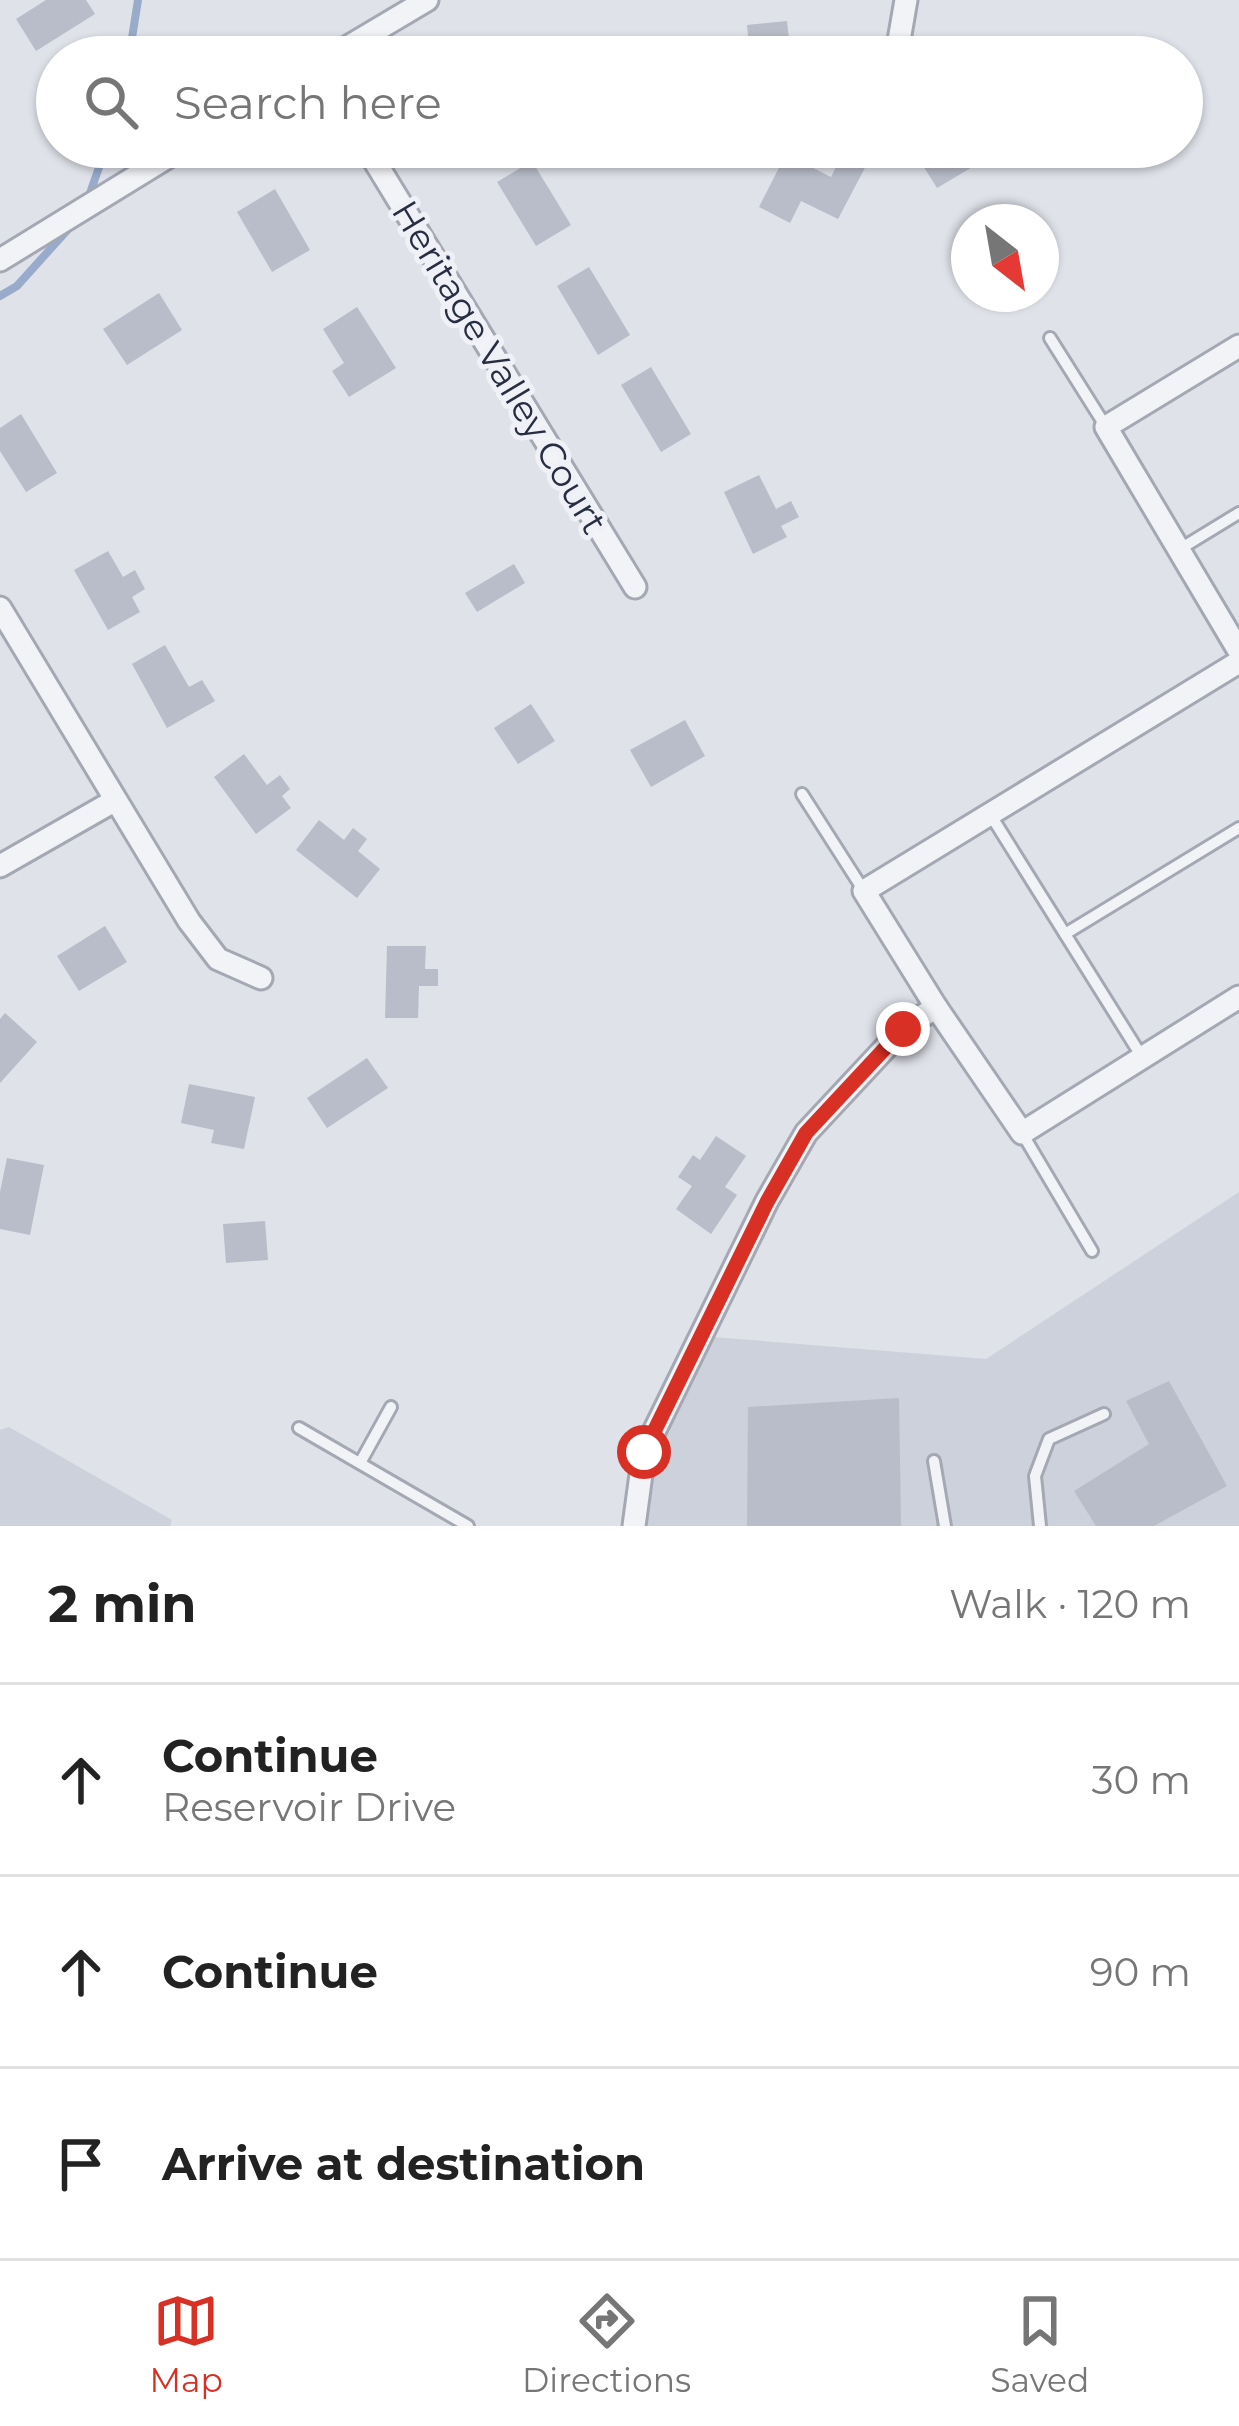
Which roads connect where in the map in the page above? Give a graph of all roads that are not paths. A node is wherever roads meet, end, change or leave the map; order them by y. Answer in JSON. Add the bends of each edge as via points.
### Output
{"nodes":[{"id":1,"x":427,"y":0,"type":"edge"},
{"id":2,"x":906,"y":0,"type":"edge"},
{"id":3,"x":366,"y":36,"type":"edge"},
{"id":4,"x":900,"y":36,"type":"edge"},
{"id":5,"x":150,"y":168,"type":"edge"},
{"id":6,"x":378,"y":168,"type":"edge"},
{"id":7,"x":0,"y":260,"type":"edge"},
{"id":8,"x":1050,"y":338,"type":"dead end"},
{"id":9,"x":1239,"y":346,"type":"edge"},
{"id":10,"x":1106,"y":427,"type":"junction"},
{"id":11,"x":1239,"y":512,"type":"edge"},
{"id":12,"x":1180,"y":549,"type":"junction"},
{"id":13,"x":635,"y":587,"type":"dead end"},
{"id":14,"x":0,"y":608,"type":"edge"},
{"id":15,"x":1239,"y":651,"type":"edge"},
{"id":16,"x":1239,"y":662,"type":"edge"},
{"id":17,"x":802,"y":794,"type":"dead end"},
{"id":18,"x":114,"y":801,"type":"junction"},
{"id":19,"x":990,"y":814,"type":"junction"},
{"id":20,"x":1239,"y":828,"type":"edge"},
{"id":21,"x":0,"y":866,"type":"edge"},
{"id":22,"x":865,"y":891,"type":"junction"},
{"id":23,"x":1065,"y":934,"type":"junction"},
{"id":24,"x":261,"y":978,"type":"dead end"},
{"id":25,"x":1239,"y":997,"type":"edge"},
{"id":26,"x":936,"y":1007,"type":"junction"},
{"id":27,"x":1142,"y":1058,"type":"junction"},
{"id":28,"x":1022,"y":1133,"type":"junction"},
{"id":29,"x":1092,"y":1251,"type":"dead end"},
{"id":30,"x":391,"y":1408,"type":"dead end"},
{"id":31,"x":1103,"y":1414,"type":"dead end"},
{"id":32,"x":299,"y":1428,"type":"dead end"},
{"id":33,"x":934,"y":1461,"type":"dead end"},
{"id":34,"x":360,"y":1463,"type":"junction"},
{"id":35,"x":468,"y":1526,"type":"edge"},
{"id":36,"x":634,"y":1526,"type":"edge"},
{"id":37,"x":945,"y":1526,"type":"edge"},
{"id":38,"x":1040,"y":1526,"type":"edge"}],
"edges":[{"from":1,"to":3,"type":"street"},
{"from":2,"to":4,"type":"street"},
{"from":5,"to":7,"type":"street"},
{"from":6,"to":13,"type":"street","name":"Heritage Valley Court"},
{"from":8,"to":10,"type":"lane"},
{"from":9,"to":10,"type":"street"},
{"from":10,"to":12,"type":"street"},
{"from":11,"to":12,"type":"lane"},
{"from":12,"to":15,"type":"street"},
{"from":14,"to":18,"type":"street"},
{"from":16,"to":19,"type":"street"},
{"from":17,"to":22,"type":"lane"},
{"from":18,"to":21,"type":"street"},
{"from":18,"to":24,"type":"street","via":[[218,959]]},
{"from":19,"to":22,"type":"street"},
{"from":19,"to":23,"type":"lane"},
{"from":20,"to":23,"type":"lane"},
{"from":22,"to":26,"type":"street"},
{"from":23,"to":27,"type":"lane"},
{"from":25,"to":27,"type":"street"},
{"from":26,"to":28,"type":"street"},
{"from":26,"to":36,"type":"street","via":[[903,1029],[806,1133],[644,1452]]},
{"from":27,"to":28,"type":"street"},
{"from":28,"to":29,"type":"lane"},
{"from":30,"to":34,"type":"lane"},
{"from":31,"to":38,"type":"lane","via":[[1048,1439],[1035,1476]]},
{"from":32,"to":34,"type":"lane"},
{"from":33,"to":37,"type":"lane"},
{"from":34,"to":35,"type":"lane"}]}
